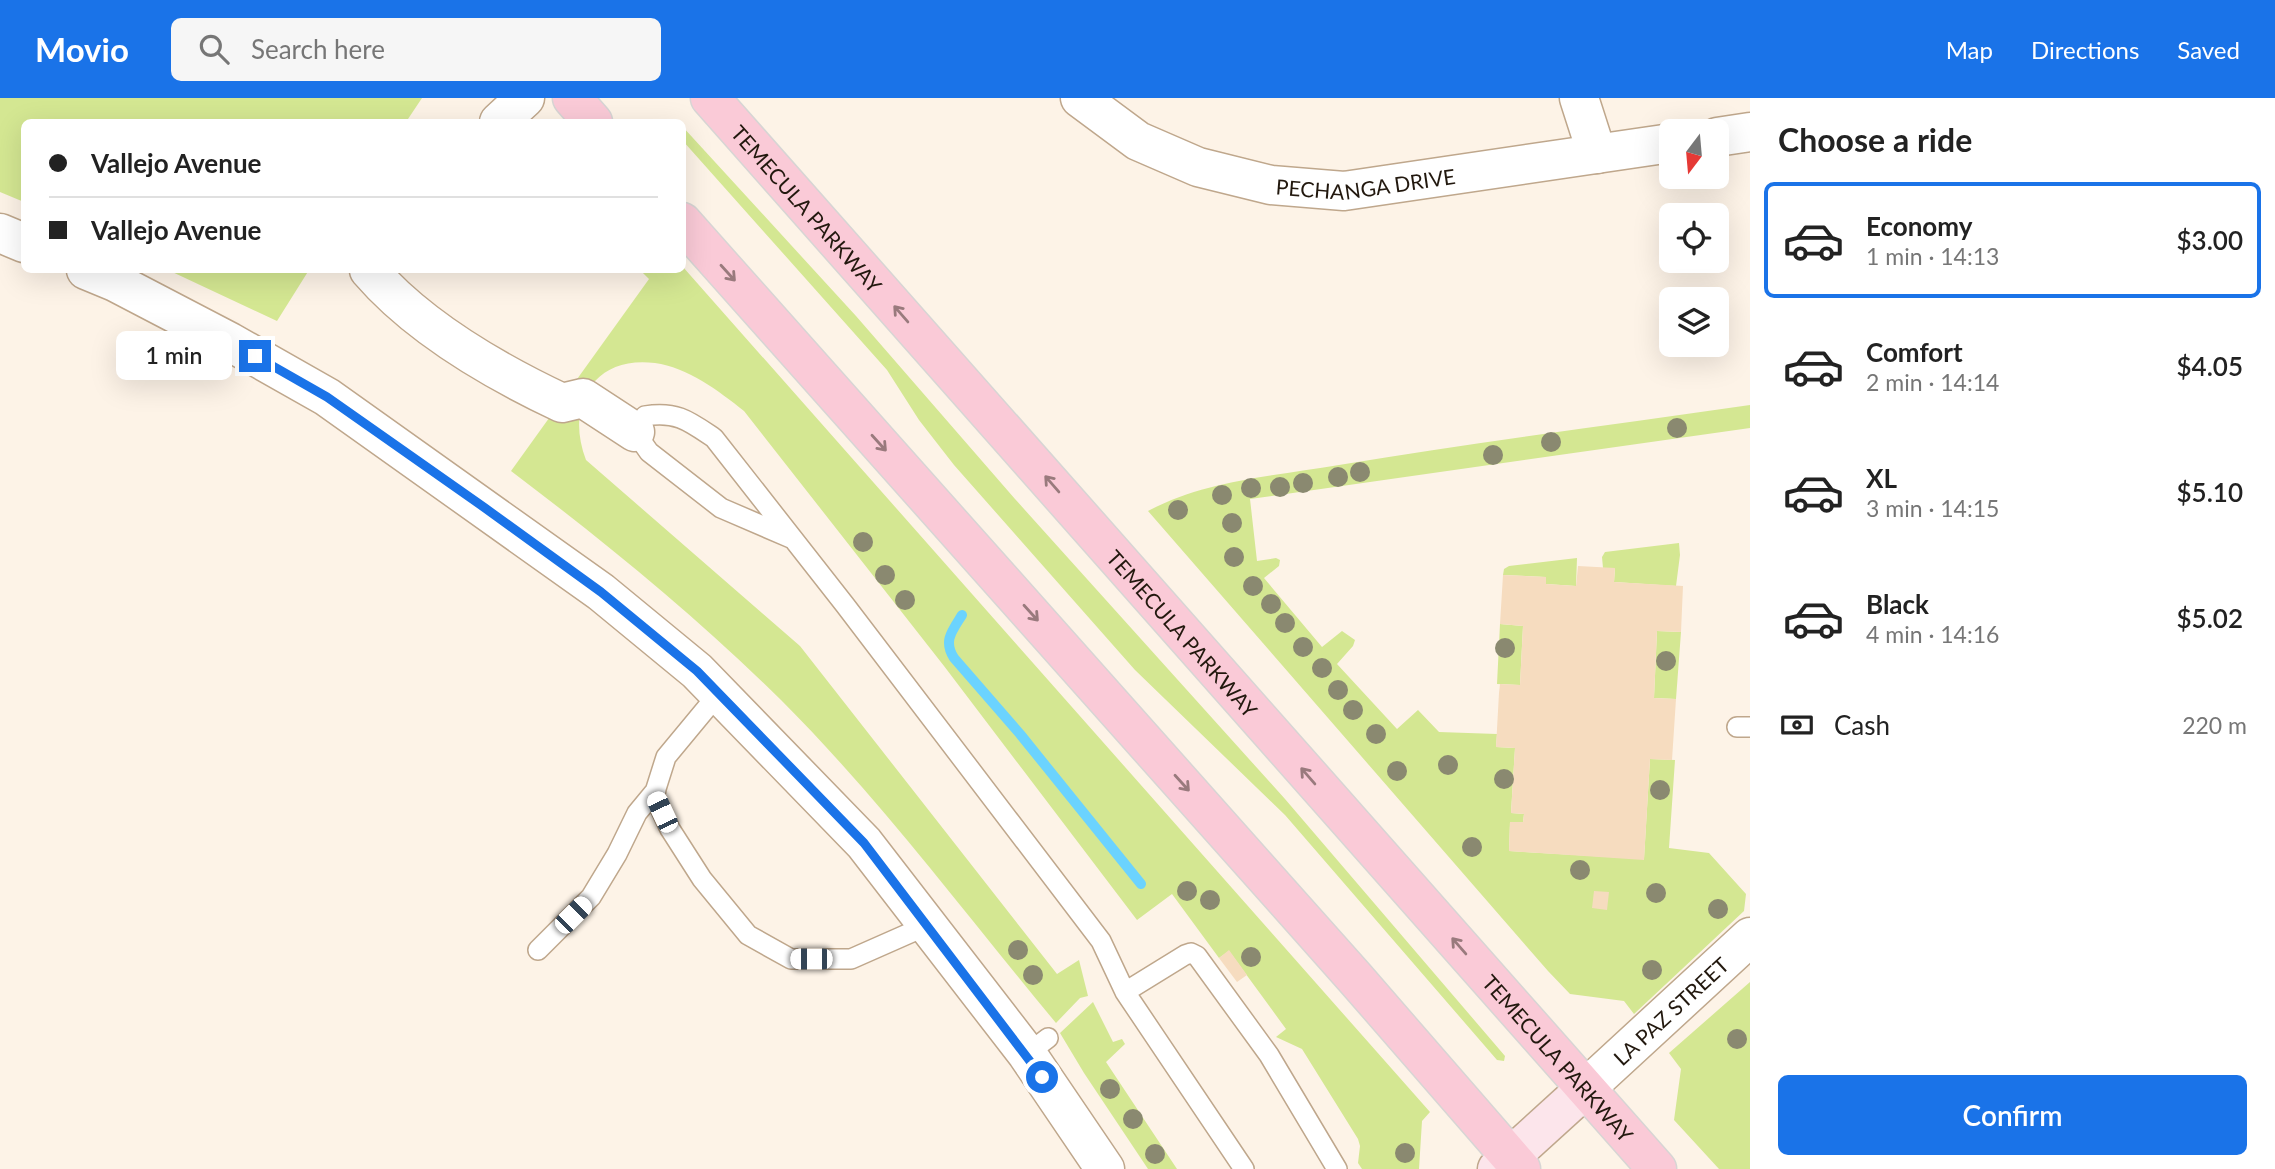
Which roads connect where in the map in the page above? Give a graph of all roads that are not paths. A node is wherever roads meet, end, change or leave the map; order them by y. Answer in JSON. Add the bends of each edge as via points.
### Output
{"nodes":[{"id":1,"x":525,"y":98,"type":"edge"},
{"id":2,"x":572,"y":98,"type":"edge"},
{"id":3,"x":710,"y":98,"type":"edge"},
{"id":4,"x":1080,"y":98,"type":"edge"},
{"id":5,"x":1579,"y":98,"type":"edge"},
{"id":6,"x":502,"y":119,"type":"edge"},
{"id":7,"x":590,"y":119,"type":"edge"},
{"id":8,"x":1750,"y":132,"type":"edge"},
{"id":9,"x":1729,"y":135,"type":"edge"},
{"id":10,"x":1659,"y":146,"type":"edge"},
{"id":11,"x":1597,"y":154,"type":"junction"},
{"id":12,"x":686,"y":226,"type":"edge"},
{"id":13,"x":0,"y":233,"type":"edge"},
{"id":14,"x":21,"y":242,"type":"edge"},
{"id":15,"x":93,"y":273,"type":"edge"},
{"id":16,"x":372,"y":273,"type":"edge"},
{"id":17,"x":635,"y":432,"type":"junction"},
{"id":18,"x":793,"y":540,"type":"junction"},
{"id":19,"x":719,"y":693,"type":"junction"},
{"id":20,"x":656,"y":790,"type":"junction"},
{"id":21,"x":928,"y":925,"type":"junction"},
{"id":22,"x":1750,"y":937,"type":"edge"},
{"id":23,"x":538,"y":950,"type":"dead end"},
{"id":24,"x":1125,"y":992,"type":"junction"},
{"id":25,"x":1585,"y":1090,"type":"junction"},
{"id":26,"x":1510,"y":1165,"type":"edge"},
{"id":27,"x":1105,"y":1169,"type":"edge"},
{"id":28,"x":1244,"y":1169,"type":"edge"},
{"id":29,"x":1337,"y":1169,"type":"edge"},
{"id":30,"x":1657,"y":1169,"type":"edge"}],
"edges":[{"from":1,"to":6,"type":"street"},
{"from":2,"to":7,"type":"main road"},
{"from":25,"to":3,"type":"main road","name":"TEMECULA PARKWAY","one_way":true},
{"from":4,"to":11,"type":"street","name":"PECHANGA DRIVE","via":[[1138,141],[1198,167],[1271,185],[1344,191]]},
{"from":5,"to":11,"type":"street"},
{"from":8,"to":9,"type":"street"},
{"from":10,"to":11,"type":"street","name":"PECHANGA DRIVE"},
{"from":12,"to":26,"type":"main road","one_way":true,"via":[[1355,978]]},
{"from":13,"to":14,"type":"street"},
{"from":15,"to":19,"type":"street","via":[[327,397],[601,592]]},
{"from":16,"to":17,"type":"street","via":[[392,296],[465,351],[562,403],[583,398]]},
{"from":17,"to":18,"type":"lane","via":[[649,452],[720,509]]},
{"from":17,"to":18,"type":"lane","via":[[645,416],[666,413],[714,438]]},
{"from":18,"to":24,"type":"lane","via":[[1101,941]]},
{"from":19,"to":20,"type":"lane","via":[[666,757]]},
{"from":19,"to":21,"type":"street","via":[[864,843]]},
{"from":20,"to":21,"type":"lane","via":[[654,795],[670,829],[702,879],[748,935],[791,959],[851,959]]},
{"from":20,"to":23,"type":"lane","via":[[637,813],[591,897]]},
{"from":21,"to":27,"type":"street","via":[[1038,1046]]},
{"from":22,"to":25,"type":"street","name":"LA PAZ STREET"},
{"from":24,"to":28,"type":"lane"},
{"from":24,"to":29,"type":"lane","via":[[1185,955],[1197,956],[1269,1055]]},
{"from":25,"to":26,"type":"main road","name":"LA PAZ STREET"},
{"from":25,"to":30,"type":"main road","name":"TEMECULA PARKWAY"}]}
